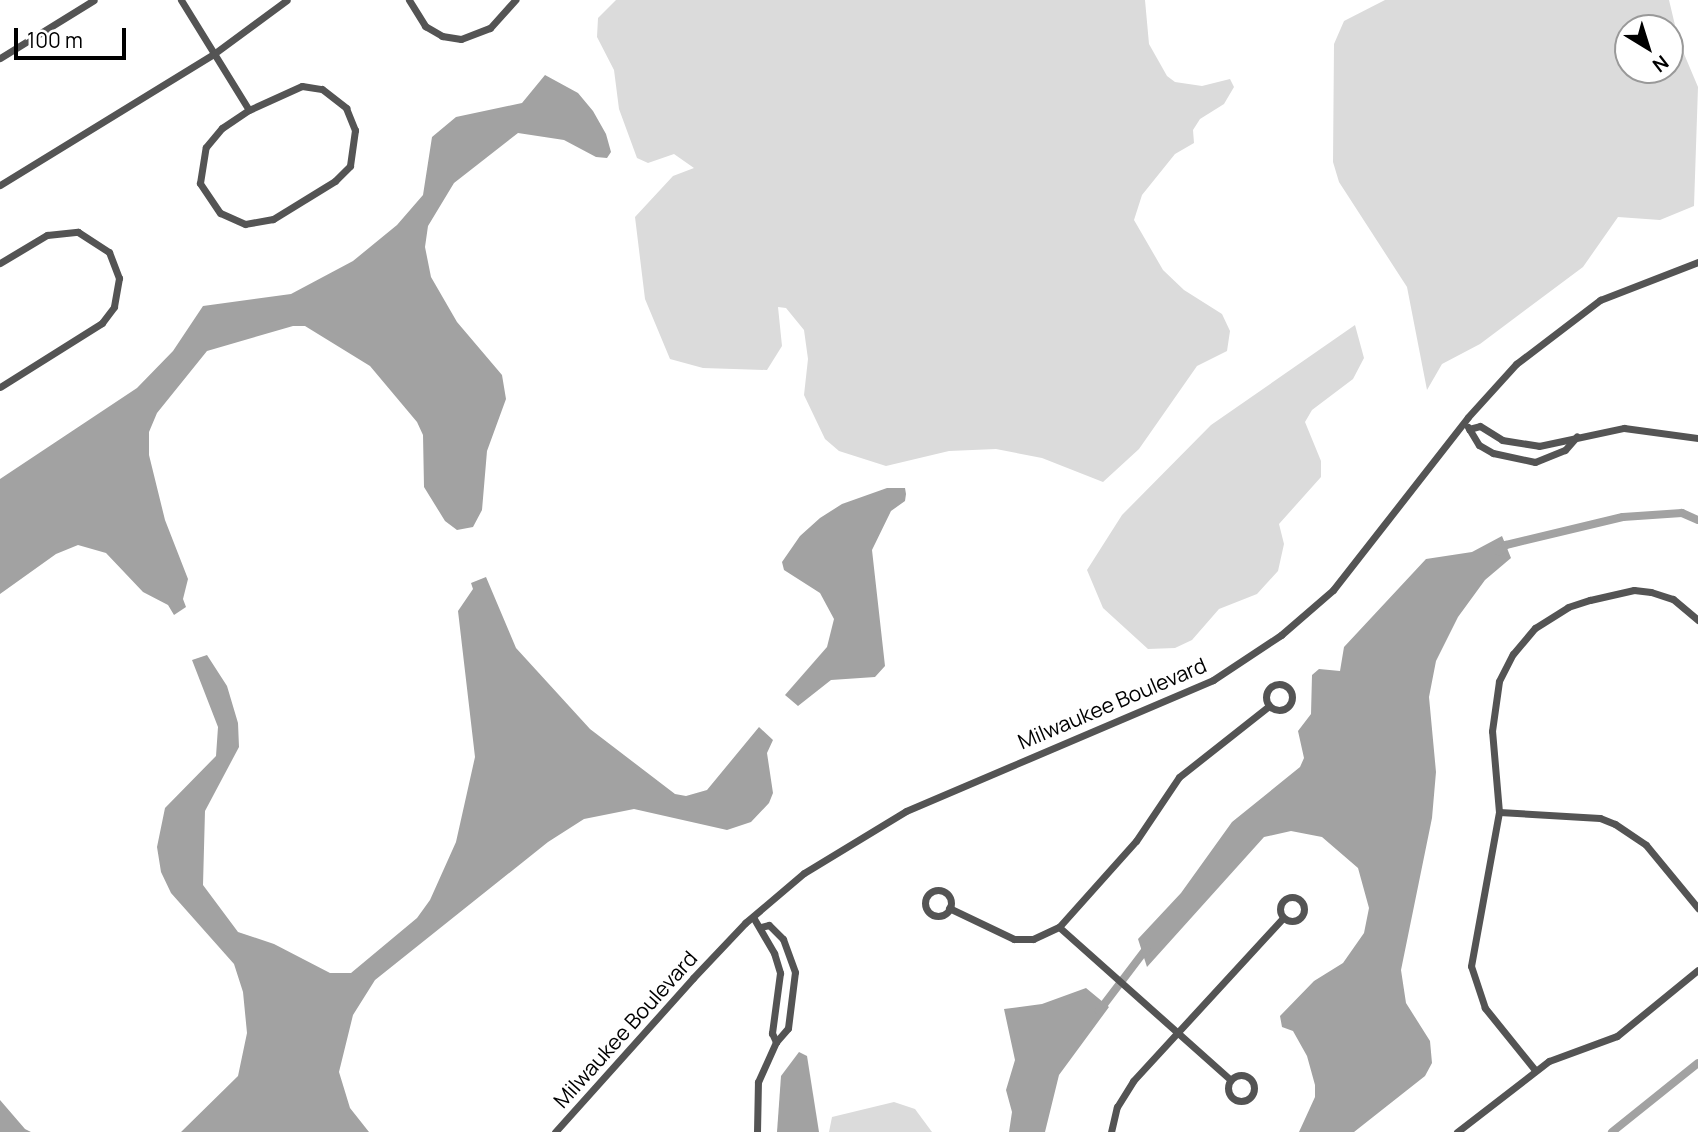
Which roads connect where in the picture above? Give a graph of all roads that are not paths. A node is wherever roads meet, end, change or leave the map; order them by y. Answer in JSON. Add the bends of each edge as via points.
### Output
{"nodes":[{"id":1,"x":94,"y":0,"type":"edge"},
{"id":2,"x":181,"y":0,"type":"edge"},
{"id":3,"x":287,"y":0,"type":"edge"},
{"id":4,"x":409,"y":0,"type":"edge"},
{"id":5,"x":515,"y":0,"type":"edge"},
{"id":6,"x":215,"y":53,"type":"junction"},
{"id":7,"x":0,"y":58,"type":"edge"},
{"id":8,"x":249,"y":110,"type":"junction"},
{"id":9,"x":0,"y":185,"type":"edge"},
{"id":10,"x":1698,"y":262,"type":"edge"},
{"id":11,"x":0,"y":263,"type":"edge"},
{"id":12,"x":0,"y":387,"type":"edge"},
{"id":13,"x":1466,"y":426,"type":"junction"},
{"id":14,"x":1577,"y":436,"type":"junction"},
{"id":15,"x":1698,"y":438,"type":"edge"},
{"id":16,"x":1517,"y":445,"type":"junction"},
{"id":17,"x":1514,"y":460,"type":"junction"},
{"id":18,"x":1698,"y":620,"type":"edge"},
{"id":19,"x":1269,"y":706,"type":"dead end"},
{"id":20,"x":1499,"y":812,"type":"junction"},
{"id":21,"x":949,"y":908,"type":"dead end"},
{"id":22,"x":1698,"y":908,"type":"edge"},
{"id":23,"x":753,"y":917,"type":"junction"},
{"id":24,"x":1283,"y":918,"type":"dead end"},
{"id":25,"x":761,"y":927,"type":"junction"},
{"id":26,"x":1059,"y":928,"type":"junction"},
{"id":27,"x":1698,"y":970,"type":"edge"},
{"id":28,"x":780,"y":997,"type":"junction"},
{"id":29,"x":795,"y":999,"type":"junction"},
{"id":30,"x":1175,"y":1032,"type":"junction"},
{"id":31,"x":776,"y":1042,"type":"junction"},
{"id":32,"x":1535,"y":1070,"type":"junction"},
{"id":33,"x":1231,"y":1080,"type":"dead end"},
{"id":34,"x":555,"y":1132,"type":"edge"},
{"id":35,"x":757,"y":1132,"type":"edge"},
{"id":36,"x":1111,"y":1132,"type":"edge"},
{"id":37,"x":1457,"y":1132,"type":"edge"}],
"edges":[{"from":1,"to":7,"type":"street"},
{"from":2,"to":6,"type":"street"},
{"from":3,"to":6,"type":"street"},
{"from":4,"to":5,"type":"street","via":[[425,26],[442,36],[461,39],[490,28]]},
{"from":6,"to":8,"type":"street"},
{"from":6,"to":9,"type":"street"},
{"from":8,"to":8,"type":"street","via":[[293,87],[312,86],[330,93],[346,107],[355,130],[350,166],[335,181],[273,219],[245,223],[230,219],[213,207],[203,191],[201,160],[212,137]]},
{"from":10,"to":13,"type":"street","name":"Milwaukee Boulevard","via":[[1600,300],[1516,364]]},
{"from":11,"to":12,"type":"street","via":[[47,235],[78,232],[109,252],[118,270],[119,286],[114,307],[102,323]]},
{"from":13,"to":16,"type":"street","via":[[1480,426]]},
{"from":13,"to":17,"type":"street","via":[[1479,445]]},
{"from":13,"to":23,"type":"street","name":"Milwaukee Boulevard","via":[[1333,590],[1281,635],[1213,680],[906,811],[804,873]]},
{"from":14,"to":15,"type":"street","via":[[1624,428]]},
{"from":14,"to":16,"type":"street","via":[[1539,446]]},
{"from":14,"to":17,"type":"street","via":[[1555,456],[1535,462]]},
{"from":16,"to":17,"type":"street"},
{"from":18,"to":20,"type":"street","via":[[1674,599],[1634,590],[1568,607],[1535,628],[1506,664],[1494,705]]},
{"from":19,"to":26,"type":"street","via":[[1179,777],[1136,841]]},
{"from":20,"to":22,"type":"street","via":[[1600,818],[1615,824],[1646,845]]},
{"from":20,"to":32,"type":"street","via":[[1471,966],[1485,1008]]},
{"from":21,"to":26,"type":"street","via":[[1014,939],[1033,939]]},
{"from":23,"to":25,"type":"street"},
{"from":23,"to":34,"type":"street","name":"Milwaukee Boulevard"},
{"from":24,"to":30,"type":"street"},
{"from":25,"to":28,"type":"street","via":[[777,962]]},
{"from":25,"to":29,"type":"street","via":[[769,925],[789,948]]},
{"from":26,"to":30,"type":"street"},
{"from":27,"to":32,"type":"street","via":[[1606,1043]]},
{"from":28,"to":29,"type":"street"},
{"from":28,"to":31,"type":"street","via":[[772,1033]]},
{"from":29,"to":31,"type":"street","via":[[785,1036]]},
{"from":30,"to":33,"type":"street"},
{"from":30,"to":36,"type":"street","via":[[1124,1094]]},
{"from":31,"to":35,"type":"street","via":[[758,1082]]},
{"from":32,"to":37,"type":"street"}]}
